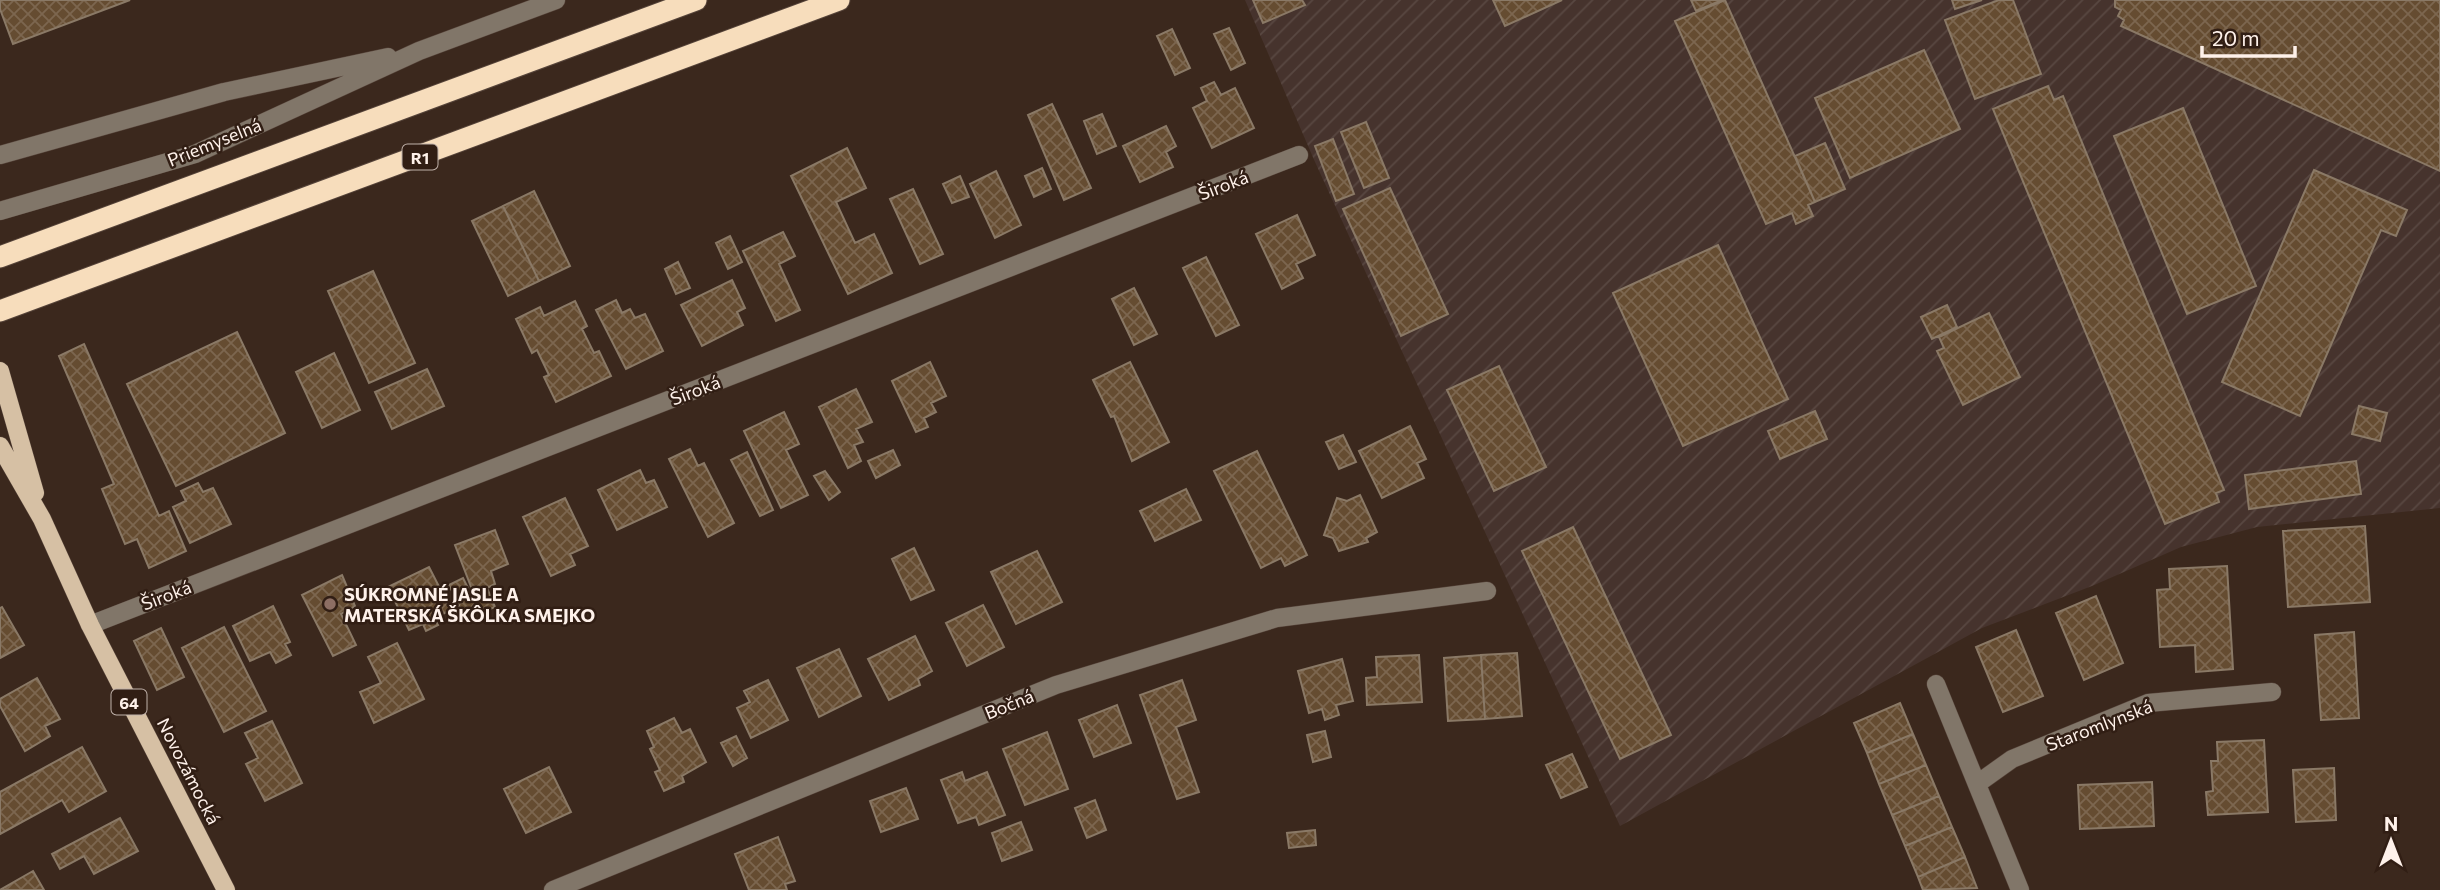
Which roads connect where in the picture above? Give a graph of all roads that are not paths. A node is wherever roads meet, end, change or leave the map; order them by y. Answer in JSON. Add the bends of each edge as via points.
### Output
{"nodes":[{"id":1,"x":556,"y":0,"type":"edge"},
{"id":2,"x":696,"y":0,"type":"edge"},
{"id":3,"x":839,"y":0,"type":"edge"},
{"id":4,"x":419,"y":51,"type":"junction"},
{"id":5,"x":0,"y":155,"type":"edge"},
{"id":6,"x":1299,"y":155,"type":"dead end"},
{"id":7,"x":0,"y":212,"type":"edge"},
{"id":8,"x":0,"y":257,"type":"edge"},
{"id":9,"x":0,"y":311,"type":"edge"},
{"id":10,"x":0,"y":372,"type":"edge"},
{"id":11,"x":0,"y":446,"type":"edge"},
{"id":12,"x":42,"y":519,"type":"junction"},
{"id":13,"x":1487,"y":591,"type":"dead end"},
{"id":14,"x":90,"y":625,"type":"junction"},
{"id":15,"x":1936,"y":684,"type":"dead end"},
{"id":16,"x":2272,"y":692,"type":"dead end"},
{"id":17,"x":1977,"y":783,"type":"junction"},
{"id":18,"x":226,"y":890,"type":"edge"},
{"id":19,"x":553,"y":890,"type":"edge"},
{"id":20,"x":2020,"y":890,"type":"edge"}],
"edges":[{"from":1,"to":4,"type":"street","name":"Priemyselná"},
{"from":2,"to":8,"type":"highway"},
{"from":3,"to":9,"type":"highway","number":"R1"},
{"from":4,"to":5,"type":"street","name":"Priemyselná","via":[[224,92]]},
{"from":4,"to":7,"type":"street","name":"Priemyselná","via":[[195,154]]},
{"from":6,"to":14,"type":"street","name":"Široká"},
{"from":10,"to":12,"type":"main road","name":"Novozámocká","number":"64"},
{"from":11,"to":12,"type":"main road","name":"Novozámocká","number":"64"},
{"from":12,"to":14,"type":"main road","name":"Novozámocká","number":"64"},
{"from":13,"to":19,"type":"street","name":"Bočná","via":[[1277,618],[1056,685]]},
{"from":14,"to":18,"type":"main road","name":"Novozámocká","number":"64"},
{"from":15,"to":17,"type":"street"},
{"from":16,"to":17,"type":"street","name":"Staromlynská","via":[[2148,703],[2012,759]]},
{"from":17,"to":20,"type":"street"}]}
